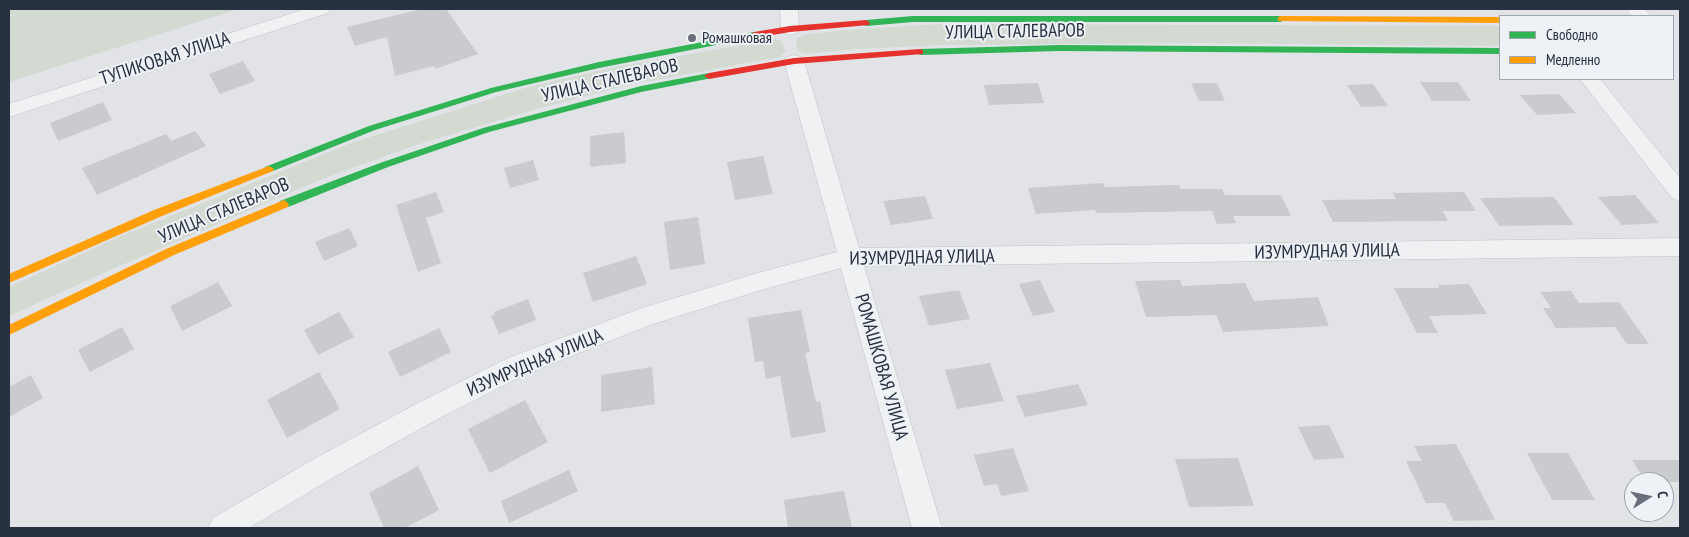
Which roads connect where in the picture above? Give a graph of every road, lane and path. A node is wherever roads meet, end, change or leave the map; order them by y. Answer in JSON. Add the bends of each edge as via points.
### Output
{"nodes":[{"id":1,"x":322,"y":9,"type":"edge"},
{"id":2,"x":789,"y":9,"type":"edge"},
{"id":3,"x":1167,"y":13,"type":"edge"},
{"id":4,"x":1499,"y":20,"type":"edge"},
{"id":5,"x":790,"y":33,"type":"junction"},
{"id":6,"x":1499,"y":51,"type":"edge"},
{"id":7,"x":794,"y":57,"type":"junction"},
{"id":8,"x":1591,"y":80,"type":"edge"},
{"id":9,"x":9,"y":111,"type":"edge"},
{"id":10,"x":1680,"y":193,"type":"edge"},
{"id":11,"x":1680,"y":247,"type":"edge"},
{"id":12,"x":850,"y":257,"type":"junction"},
{"id":13,"x":9,"y":279,"type":"edge"},
{"id":14,"x":9,"y":330,"type":"edge"},
{"id":15,"x":223,"y":528,"type":"edge"},
{"id":16,"x":927,"y":528,"type":"edge"}],
"edges":[{"from":1,"to":9,"type":"street","name":"ТУПИКОВАЯ УЛИЦА"},
{"from":2,"to":5,"type":"street"},
{"from":3,"to":4,"type":"main road","name":"УЛИЦА СТАЛЕВАРОВ"},
{"from":3,"to":5,"type":"main road","name":"УЛИЦА СТАЛЕВАРОВ","via":[[913,19]]},
{"from":5,"to":13,"type":"main road","name":"УЛИЦА СТАЛЕВАРОВ","via":[[733,38],[580,70],[494,90],[372,128],[158,213]]},
{"from":6,"to":7,"type":"main road","name":"УЛИЦА СТАЛЕВАРОВ","via":[[1059,48]]},
{"from":7,"to":12,"type":"street","name":"РОМАШКОВАЯ УЛИЦА"},
{"from":7,"to":14,"type":"main road","name":"УЛИЦА СТАЛЕВАРОВ","via":[[572,106],[486,130],[384,165],[170,252]]},
{"from":8,"to":10,"type":"street"},
{"from":11,"to":12,"type":"street","name":"ИЗУМРУДНАЯ УЛИЦА"},
{"from":12,"to":15,"type":"street","name":"ИЗУМРУДНАЯ УЛИЦА","via":[[642,318],[517,366],[374,441]]},
{"from":12,"to":16,"type":"street","name":"РОМАШКОВАЯ УЛИЦА"}]}
